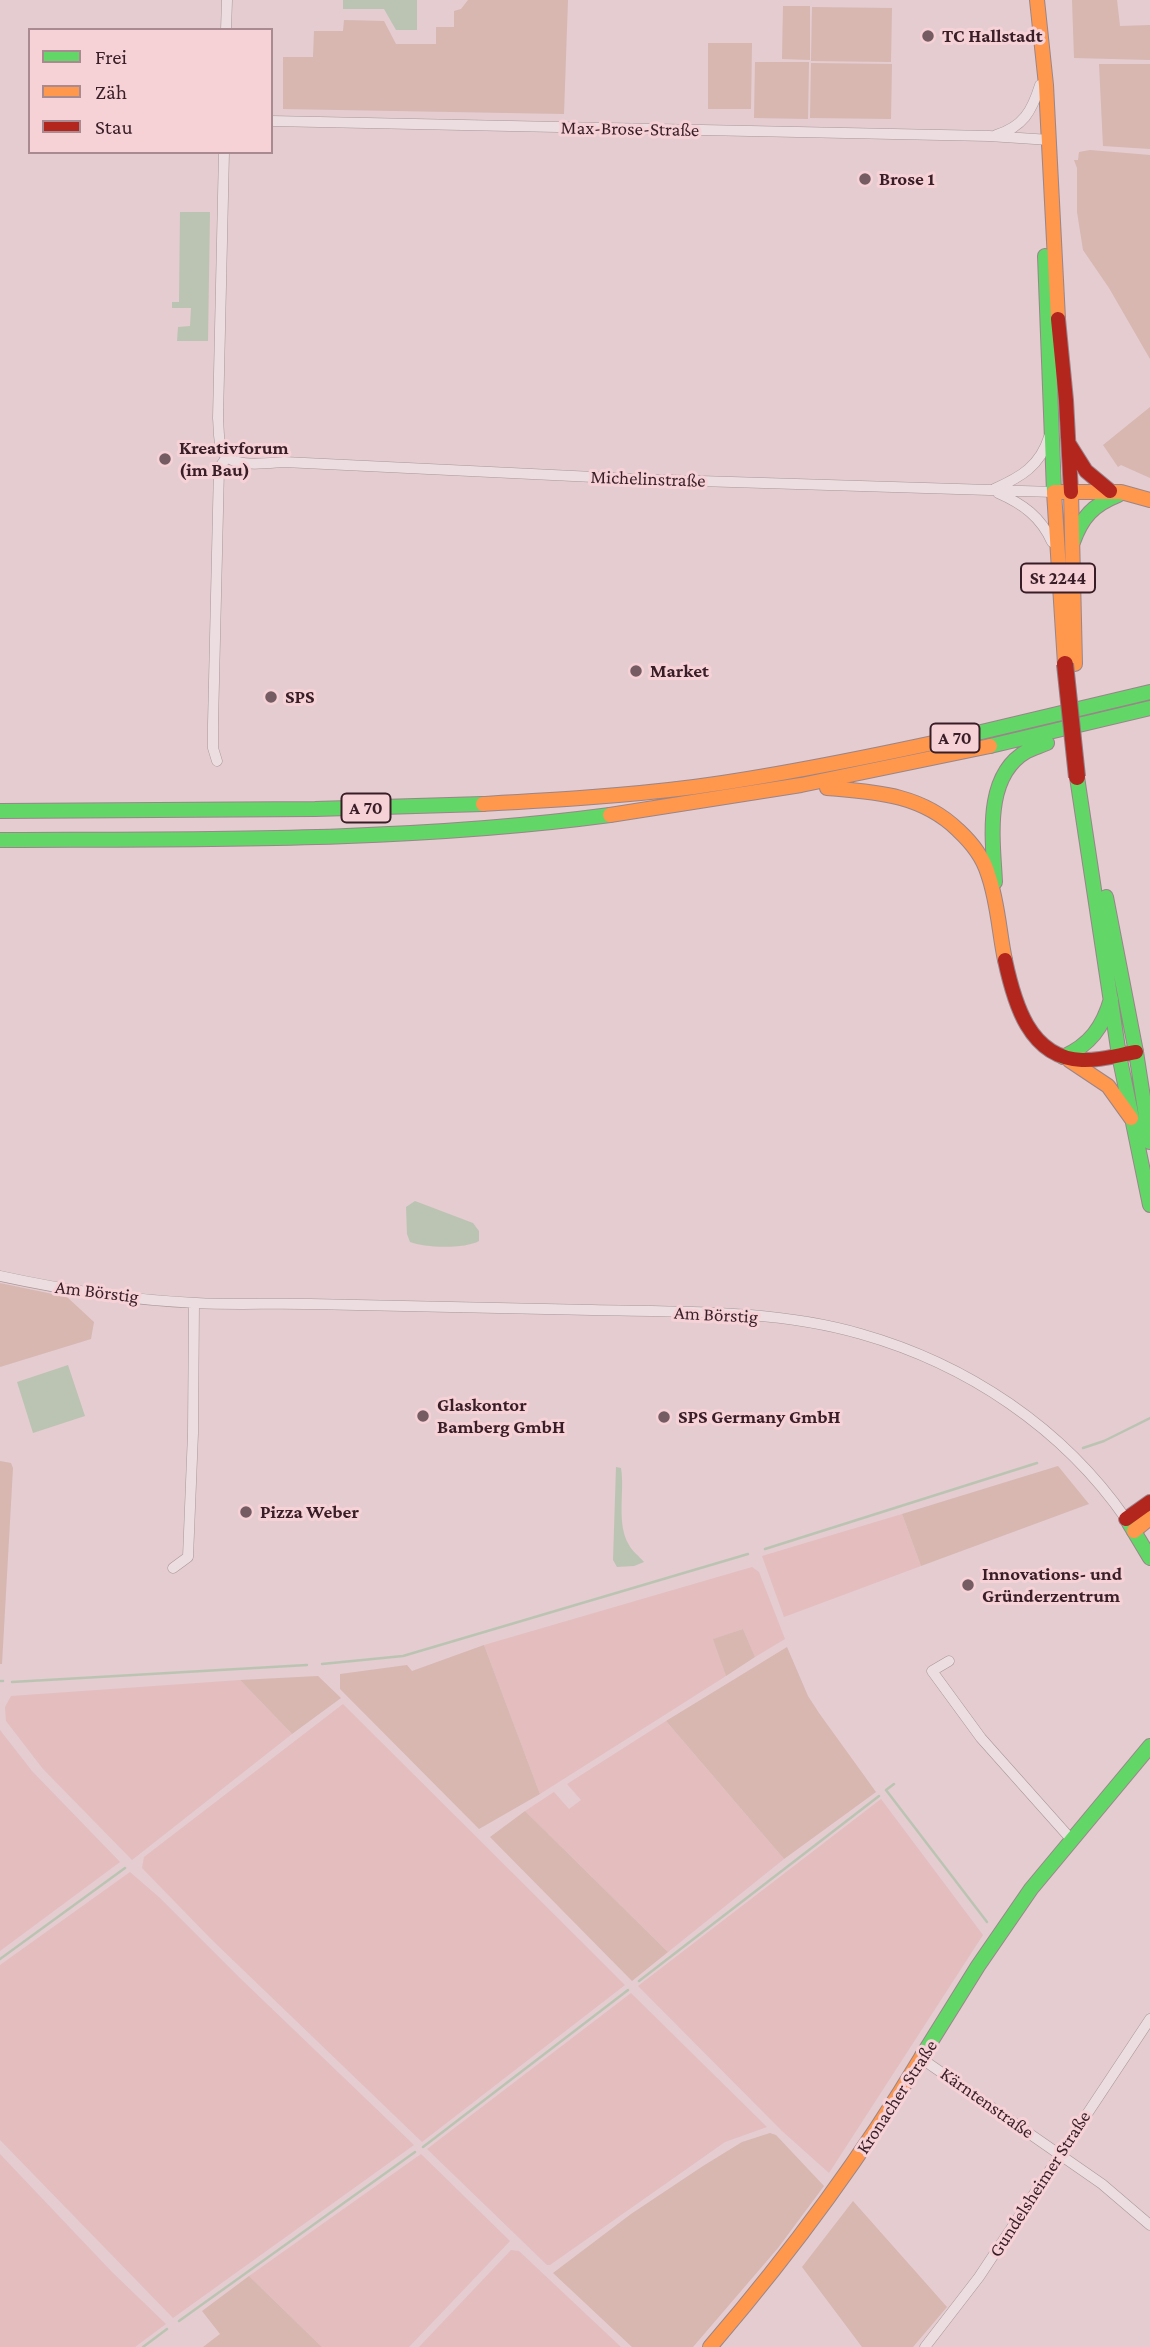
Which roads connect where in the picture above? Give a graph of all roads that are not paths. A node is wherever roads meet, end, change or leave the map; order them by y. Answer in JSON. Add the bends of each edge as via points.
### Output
{"nodes":[{"id":1,"x":227,"y":0,"type":"edge"},
{"id":2,"x":1030,"y":0,"type":"edge"},
{"id":3,"x":1037,"y":0,"type":"edge"},
{"id":4,"x":226,"y":28,"type":"edge"},
{"id":5,"x":1040,"y":85,"type":"junction"},
{"id":6,"x":273,"y":121,"type":"edge"},
{"id":7,"x":991,"y":136,"type":"junction"},
{"id":8,"x":1046,"y":140,"type":"junction"},
{"id":9,"x":223,"y":154,"type":"edge"},
{"id":10,"x":1052,"y":430,"type":"junction"},
{"id":11,"x":1069,"y":444,"type":"junction"},
{"id":12,"x":227,"y":457,"type":"junction"},
{"id":13,"x":991,"y":491,"type":"junction"},
{"id":14,"x":1054,"y":492,"type":"junction"},
{"id":15,"x":1071,"y":492,"type":"junction"},
{"id":16,"x":1117,"y":492,"type":"junction"},
{"id":17,"x":1150,"y":500,"type":"edge"},
{"id":18,"x":1073,"y":542,"type":"junction"},
{"id":19,"x":1056,"y":550,"type":"junction"},
{"id":20,"x":1070,"y":664,"type":"junction"},
{"id":21,"x":1150,"y":685,"type":"edge"},
{"id":22,"x":1150,"y":692,"type":"edge"},
{"id":23,"x":1109,"y":702,"type":"junction"},
{"id":24,"x":1150,"y":708,"type":"edge"},
{"id":25,"x":1091,"y":723,"type":"junction"},
{"id":26,"x":218,"y":761,"type":"dead end"},
{"id":27,"x":1082,"y":776,"type":"junction"},
{"id":28,"x":806,"y":785,"type":"junction"},
{"id":29,"x":0,"y":811,"type":"edge"},
{"id":30,"x":0,"y":840,"type":"edge"},
{"id":31,"x":995,"y":903,"type":"junction"},
{"id":32,"x":1111,"y":999,"type":"junction"},
{"id":33,"x":1128,"y":1054,"type":"junction"},
{"id":34,"x":1063,"y":1057,"type":"junction"},
{"id":35,"x":1131,"y":1118,"type":"junction"},
{"id":36,"x":1150,"y":1142,"type":"edge"},
{"id":37,"x":1150,"y":1205,"type":"edge"},
{"id":38,"x":0,"y":1276,"type":"edge"},
{"id":39,"x":194,"y":1303,"type":"junction"},
{"id":40,"x":1150,"y":1502,"type":"edge"},
{"id":41,"x":1150,"y":1518,"type":"edge"},
{"id":42,"x":1130,"y":1525,"type":"junction"},
{"id":43,"x":1150,"y":1558,"type":"edge"},
{"id":44,"x":173,"y":1568,"type":"dead end"},
{"id":45,"x":949,"y":1661,"type":"dead end"},
{"id":46,"x":1150,"y":1746,"type":"edge"},
{"id":47,"x":1070,"y":1838,"type":"junction"},
{"id":48,"x":1150,"y":2019,"type":"edge"},
{"id":49,"x":922,"y":2059,"type":"junction"},
{"id":50,"x":1058,"y":2154,"type":"junction"},
{"id":51,"x":1150,"y":2225,"type":"edge"},
{"id":52,"x":709,"y":2347,"type":"edge"},
{"id":53,"x":925,"y":2347,"type":"edge"}],
"edges":[{"from":1,"to":4,"type":"street"},
{"from":2,"to":5,"type":"main road","number":"St 2244"},
{"from":3,"to":8,"type":"main road","number":"St 2244"},
{"from":5,"to":7,"type":"street","via":[[1028,116],[1016,127]]},
{"from":5,"to":8,"type":"main road","number":"St 2244"},
{"from":6,"to":7,"type":"street","name":"Max-Brose-Straße"},
{"from":7,"to":8,"type":"street","name":"Max-Brose-Straße"},
{"from":8,"to":10,"type":"main road","number":"St 2244"},
{"from":8,"to":11,"type":"main road","number":"St 2244"},
{"from":9,"to":12,"type":"street","via":[[218,418],[221,449]]},
{"from":10,"to":13,"type":"street","via":[[1035,464]]},
{"from":10,"to":14,"type":"main road","number":"St 2244"},
{"from":11,"to":15,"type":"main road","number":"St 2244"},
{"from":11,"to":16,"type":"main road","via":[[1095,481]]},
{"from":12,"to":13,"type":"street","name":"Michelinstraße","via":[[258,463]]},
{"from":12,"to":26,"type":"street","via":[[219,468],[213,724]]},
{"from":13,"to":14,"type":"street","name":"Michelinstraße"},
{"from":13,"to":19,"type":"street","via":[[1034,514]]},
{"from":14,"to":15,"type":"main road","name":"Michelinstraße"},
{"from":14,"to":19,"type":"main road","number":"St 2244"},
{"from":15,"to":16,"type":"main road","name":"Michelinstraße"},
{"from":15,"to":18,"type":"main road","number":"St 2244"},
{"from":16,"to":17,"type":"main road"},
{"from":16,"to":18,"type":"main road","via":[[1085,514]]},
{"from":18,"to":20,"type":"main road","number":"St 2244"},
{"from":19,"to":20,"type":"main road","number":"St 2244"},
{"from":20,"to":27,"type":"main road","number":"St 2244"},
{"from":21,"to":23,"type":"main road"},
{"from":22,"to":23,"type":"main road","number":"A 70"},
{"from":23,"to":29,"type":"main road","number":"A 70","via":[[836,763],[633,794],[422,808]]},
{"from":24,"to":25,"type":"main road","number":"A 70"},
{"from":25,"to":28,"type":"main road","number":"A 70"},
{"from":25,"to":31,"type":"main road","via":[[1019,755],[1005,771],[993,810]]},
{"from":27,"to":32,"type":"main road","number":"St 2244"},
{"from":27,"to":33,"type":"main road","number":"St 2244","via":[[1104,884]]},
{"from":28,"to":30,"type":"main road","number":"A 70","via":[[589,818],[426,831],[216,839]]},
{"from":28,"to":31,"type":"main road","via":[[879,792],[925,805],[969,842],[989,874]]},
{"from":31,"to":34,"type":"main road","via":[[1023,1021],[1045,1049]]},
{"from":32,"to":33,"type":"main road","number":"St 2244"},
{"from":32,"to":34,"type":"main road","via":[[1094,1038]]},
{"from":33,"to":34,"type":"main road","via":[[1088,1060]]},
{"from":33,"to":35,"type":"main road","number":"St 2244"},
{"from":33,"to":36,"type":"main road","number":"St 2244"},
{"from":34,"to":35,"type":"main road","via":[[1108,1086]]},
{"from":35,"to":37,"type":"main road","number":"St 2244"},
{"from":38,"to":39,"type":"street","name":"Am Börstig","via":[[68,1290]]},
{"from":39,"to":42,"type":"street","name":"Am Börstig","via":[[698,1312],[842,1329],[913,1352],[1009,1402],[1079,1461]]},
{"from":39,"to":44,"type":"street","via":[[188,1557]]},
{"from":40,"to":42,"type":"main road"},
{"from":41,"to":42,"type":"main road"},
{"from":42,"to":43,"type":"main road","name":"Am Börstig"},
{"from":45,"to":47,"type":"street","via":[[932,1671],[981,1738]]},
{"from":46,"to":47,"type":"main road","name":"Kronacher Straße"},
{"from":47,"to":49,"type":"main road","name":"Kronacher Straße","via":[[994,1940]]},
{"from":48,"to":50,"type":"street","name":"Gundelsheimer Straße"},
{"from":49,"to":50,"type":"street","name":"Kärntenstraße"},
{"from":49,"to":52,"type":"main road","name":"Kronacher Straße","via":[[835,2190]]},
{"from":50,"to":51,"type":"street","name":"Kärntenstraße"},
{"from":50,"to":53,"type":"street","name":"Gundelsheimer Straße","via":[[979,2277]]}]}
